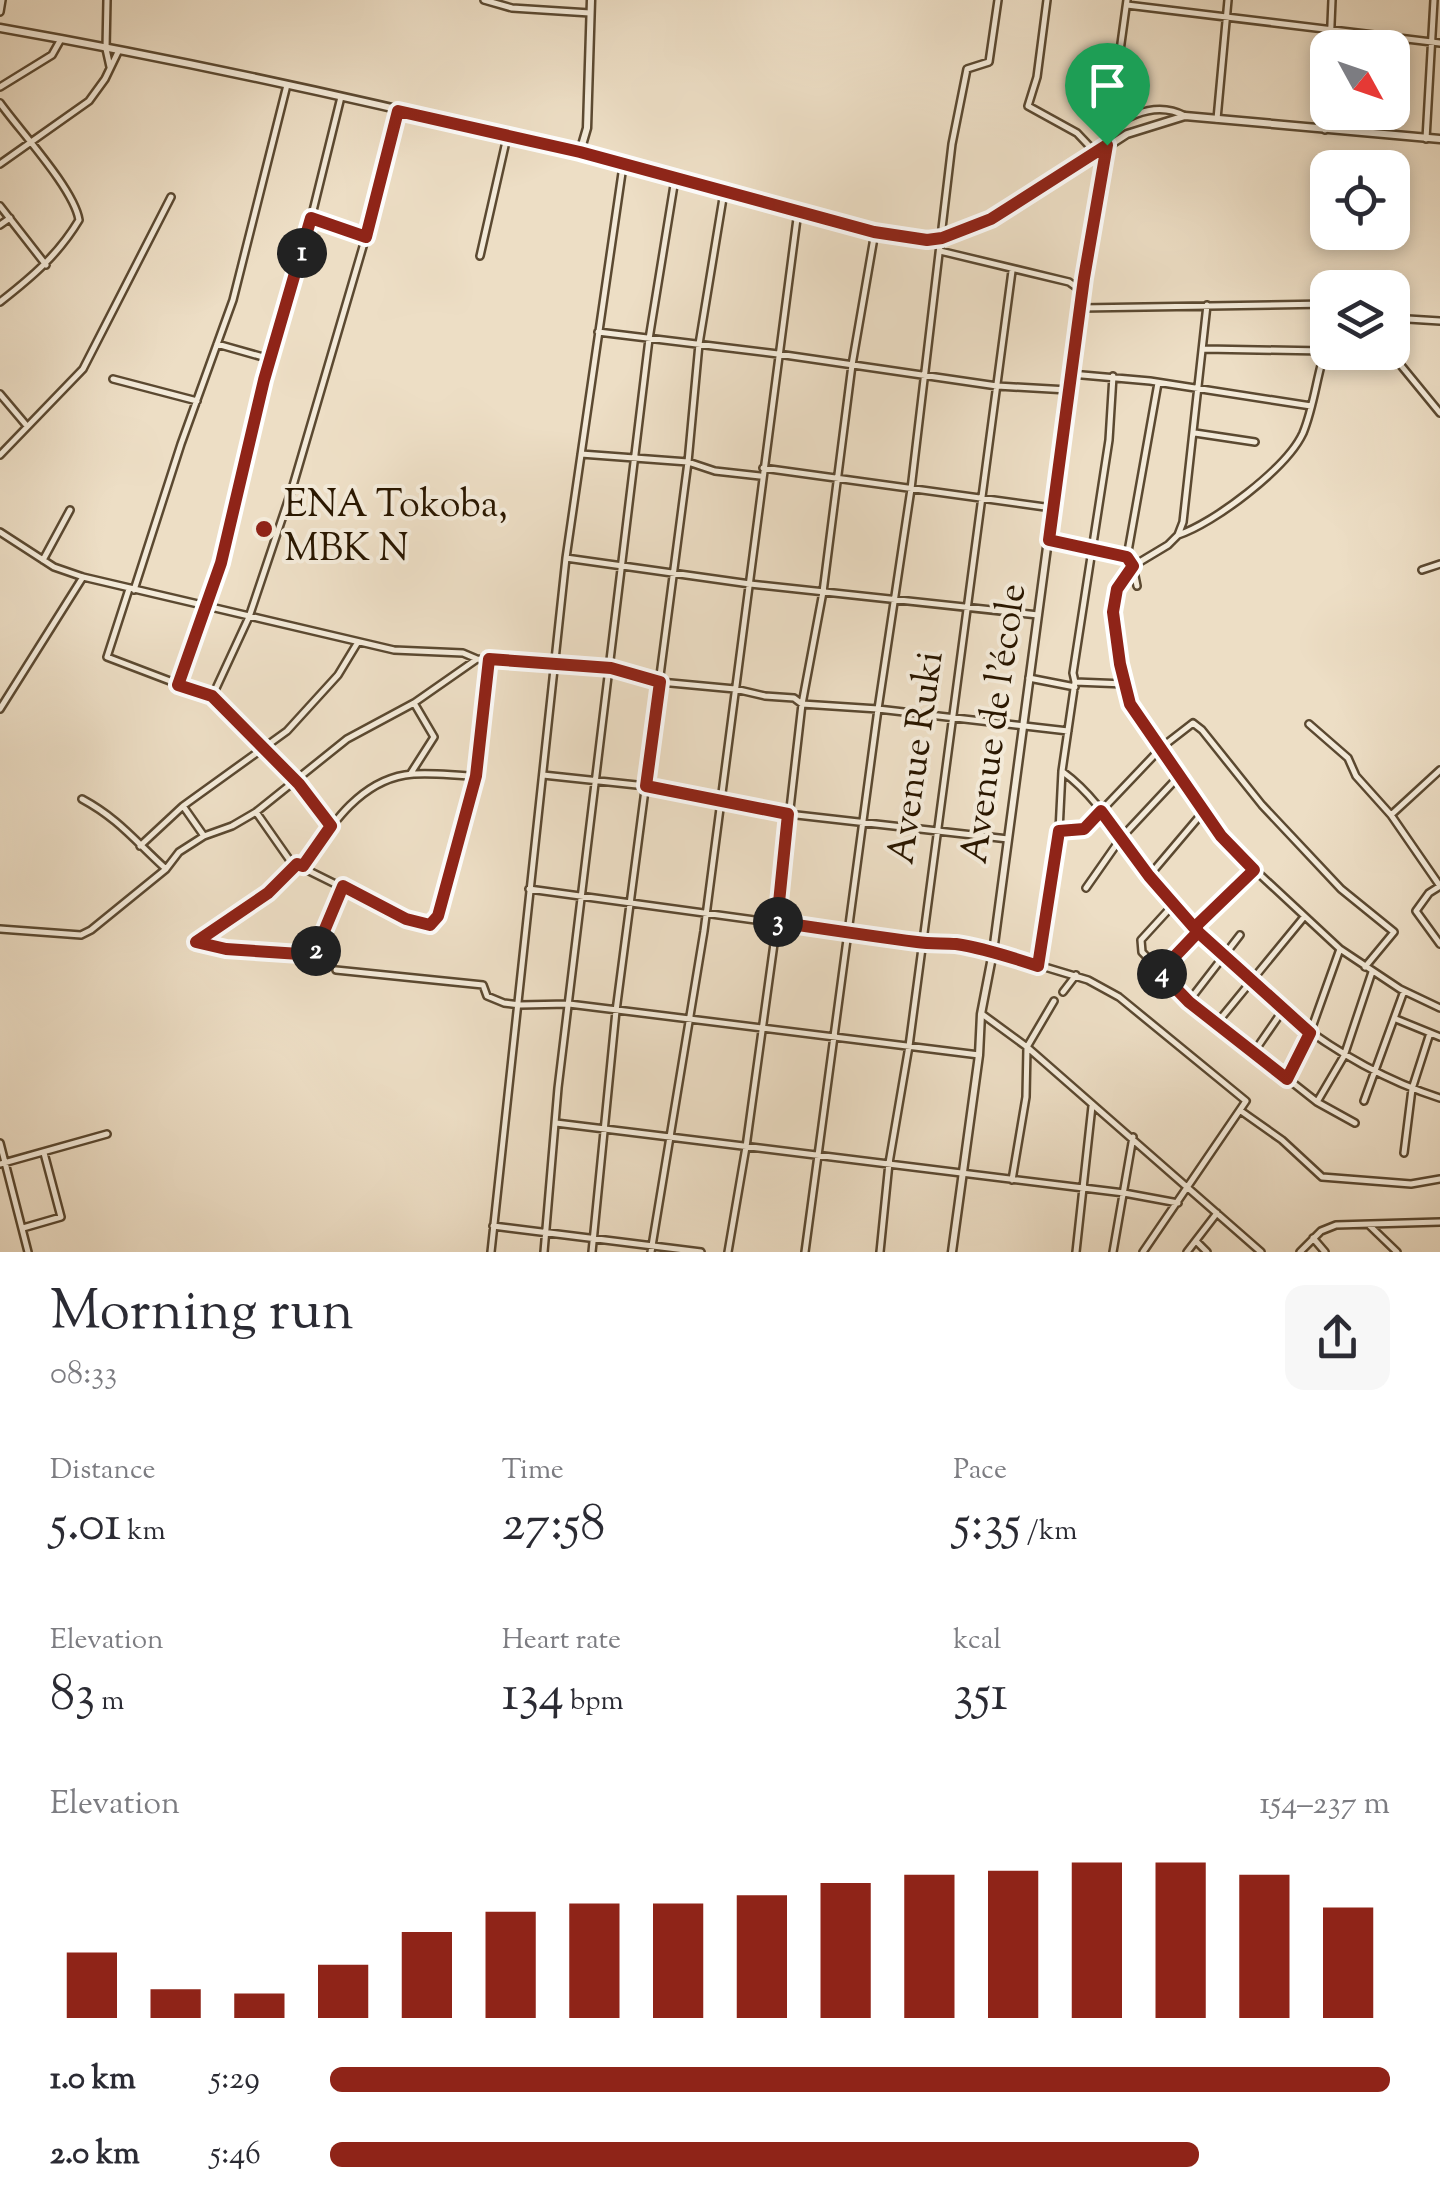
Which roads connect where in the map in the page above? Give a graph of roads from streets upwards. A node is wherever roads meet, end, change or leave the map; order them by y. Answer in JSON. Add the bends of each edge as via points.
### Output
{"nodes":[{"id":1,"x":2,"y":0,"type":"edge"},
{"id":2,"x":107,"y":0,"type":"edge"},
{"id":3,"x":484,"y":0,"type":"edge"},
{"id":4,"x":534,"y":0,"type":"edge"},
{"id":5,"x":591,"y":0,"type":"edge"},
{"id":6,"x":998,"y":0,"type":"edge"},
{"id":7,"x":1047,"y":0,"type":"edge"},
{"id":8,"x":1228,"y":0,"type":"edge"},
{"id":9,"x":1332,"y":0,"type":"edge"},
{"id":10,"x":1434,"y":0,"type":"edge"},
{"id":11,"x":1127,"y":2,"type":"edge"},
{"id":12,"x":534,"y":9,"type":"junction"},
{"id":13,"x":0,"y":12,"type":"edge"},
{"id":14,"x":590,"y":13,"type":"junction"},
{"id":15,"x":1227,"y":18,"type":"junction"},
{"id":16,"x":0,"y":28,"type":"edge"},
{"id":17,"x":1316,"y":30,"type":"edge"},
{"id":18,"x":1331,"y":30,"type":"edge"},
{"id":19,"x":62,"y":39,"type":"junction"},
{"id":20,"x":1410,"y":41,"type":"edge"},
{"id":21,"x":1432,"y":43,"type":"junction"},
{"id":22,"x":1440,"y":44,"type":"edge"},
{"id":23,"x":106,"y":49,"type":"junction"},
{"id":24,"x":118,"y":52,"type":"junction"},
{"id":25,"x":110,"y":68,"type":"junction"},
{"id":26,"x":288,"y":85,"type":"junction"},
{"id":27,"x":0,"y":87,"type":"edge"},
{"id":28,"x":341,"y":97,"type":"junction"},
{"id":29,"x":0,"y":102,"type":"edge"},
{"id":30,"x":398,"y":111,"type":"junction"},
{"id":31,"x":1185,"y":116,"type":"junction"},
{"id":32,"x":1217,"y":119,"type":"junction"},
{"id":33,"x":1110,"y":129,"type":"junction"},
{"id":34,"x":1310,"y":129,"type":"edge"},
{"id":35,"x":1324,"y":130,"type":"edge"},
{"id":36,"x":507,"y":137,"type":"junction"},
{"id":37,"x":1426,"y":139,"type":"junction"},
{"id":38,"x":1440,"y":139,"type":"edge"},
{"id":39,"x":29,"y":143,"type":"junction"},
{"id":40,"x":1107,"y":145,"type":"junction"},
{"id":41,"x":580,"y":152,"type":"junction"},
{"id":42,"x":1095,"y":152,"type":"junction"},
{"id":43,"x":0,"y":164,"type":"edge"},
{"id":44,"x":623,"y":166,"type":"junction"},
{"id":45,"x":676,"y":178,"type":"junction"},
{"id":46,"x":724,"y":192,"type":"junction"},
{"id":47,"x":170,"y":197,"type":"dead end"},
{"id":48,"x":0,"y":206,"type":"edge"},
{"id":49,"x":798,"y":210,"type":"junction"},
{"id":50,"x":10,"y":218,"type":"junction"},
{"id":51,"x":311,"y":218,"type":"junction"},
{"id":52,"x":0,"y":225,"type":"edge"},
{"id":53,"x":874,"y":232,"type":"junction"},
{"id":54,"x":366,"y":237,"type":"junction"},
{"id":55,"x":942,"y":238,"type":"junction"},
{"id":56,"x":940,"y":252,"type":"junction"},
{"id":57,"x":480,"y":256,"type":"dead end"},
{"id":58,"x":46,"y":265,"type":"junction"},
{"id":59,"x":1012,"y":271,"type":"junction"},
{"id":60,"x":1084,"y":278,"type":"junction"},
{"id":61,"x":1069,"y":282,"type":"junction"},
{"id":62,"x":1082,"y":292,"type":"junction"},
{"id":63,"x":0,"y":302,"type":"edge"},
{"id":64,"x":1310,"y":304,"type":"edge"},
{"id":65,"x":1207,"y":305,"type":"junction"},
{"id":66,"x":1081,"y":308,"type":"junction"},
{"id":67,"x":1410,"y":320,"type":"edge"},
{"id":68,"x":1440,"y":322,"type":"edge"},
{"id":69,"x":598,"y":332,"type":"junction"},
{"id":70,"x":650,"y":339,"type":"junction"},
{"id":71,"x":218,"y":344,"type":"junction"},
{"id":72,"x":698,"y":344,"type":"junction"},
{"id":73,"x":1204,"y":349,"type":"junction"},
{"id":74,"x":1310,"y":351,"type":"edge"},
{"id":75,"x":778,"y":354,"type":"junction"},
{"id":76,"x":270,"y":359,"type":"junction"},
{"id":77,"x":852,"y":364,"type":"junction"},
{"id":78,"x":1320,"y":370,"type":"edge"},
{"id":79,"x":1405,"y":370,"type":"edge"},
{"id":80,"x":1071,"y":374,"type":"junction"},
{"id":81,"x":1112,"y":376,"type":"junction"},
{"id":82,"x":922,"y":377,"type":"junction"},
{"id":83,"x":112,"y":378,"type":"dead end"},
{"id":84,"x":1158,"y":383,"type":"junction"},
{"id":85,"x":997,"y":386,"type":"junction"},
{"id":86,"x":1200,"y":389,"type":"junction"},
{"id":87,"x":1068,"y":390,"type":"junction"},
{"id":88,"x":0,"y":394,"type":"edge"},
{"id":89,"x":197,"y":401,"type":"junction"},
{"id":90,"x":1311,"y":406,"type":"junction"},
{"id":91,"x":1440,"y":412,"type":"edge"},
{"id":92,"x":27,"y":426,"type":"junction"},
{"id":93,"x":1195,"y":433,"type":"junction"},
{"id":94,"x":1255,"y":442,"type":"dead end"},
{"id":95,"x":580,"y":454,"type":"junction"},
{"id":96,"x":0,"y":456,"type":"edge"},
{"id":97,"x":638,"y":456,"type":"junction"},
{"id":98,"x":688,"y":462,"type":"junction"},
{"id":99,"x":762,"y":472,"type":"junction"},
{"id":100,"x":837,"y":479,"type":"junction"},
{"id":101,"x":911,"y":490,"type":"junction"},
{"id":102,"x":982,"y":498,"type":"junction"},
{"id":103,"x":1052,"y":508,"type":"junction"},
{"id":104,"x":70,"y":510,"type":"dead end"},
{"id":105,"x":1,"y":534,"type":"edge"},
{"id":106,"x":1178,"y":536,"type":"junction"},
{"id":107,"x":1049,"y":540,"type":"junction"},
{"id":108,"x":1091,"y":549,"type":"junction"},
{"id":109,"x":1127,"y":557,"type":"junction"},
{"id":110,"x":566,"y":558,"type":"junction"},
{"id":111,"x":43,"y":560,"type":"junction"},
{"id":112,"x":1440,"y":564,"type":"edge"},
{"id":113,"x":1133,"y":566,"type":"junction"},
{"id":114,"x":623,"y":567,"type":"junction"},
{"id":115,"x":1422,"y":570,"type":"dead end"},
{"id":116,"x":672,"y":574,"type":"junction"},
{"id":117,"x":83,"y":577,"type":"junction"},
{"id":118,"x":750,"y":584,"type":"junction"},
{"id":119,"x":1136,"y":586,"type":"dead end"},
{"id":120,"x":132,"y":589,"type":"junction"},
{"id":121,"x":823,"y":592,"type":"junction"},
{"id":122,"x":894,"y":599,"type":"junction"},
{"id":123,"x":208,"y":606,"type":"junction"},
{"id":124,"x":967,"y":608,"type":"junction"},
{"id":125,"x":1038,"y":615,"type":"junction"},
{"id":126,"x":250,"y":617,"type":"junction"},
{"id":127,"x":358,"y":642,"type":"junction"},
{"id":128,"x":477,"y":659,"type":"junction"},
{"id":129,"x":489,"y":659,"type":"junction"},
{"id":130,"x":556,"y":663,"type":"junction"},
{"id":131,"x":611,"y":668,"type":"junction"},
{"id":132,"x":1030,"y":678,"type":"junction"},
{"id":133,"x":660,"y":682,"type":"junction"},
{"id":134,"x":1075,"y":684,"type":"junction"},
{"id":135,"x":1125,"y":684,"type":"junction"},
{"id":136,"x":178,"y":685,"type":"junction"},
{"id":137,"x":735,"y":689,"type":"junction"},
{"id":138,"x":212,"y":696,"type":"junction"},
{"id":139,"x":414,"y":703,"type":"junction"},
{"id":140,"x":802,"y":704,"type":"junction"},
{"id":141,"x":878,"y":708,"type":"junction"},
{"id":142,"x":0,"y":709,"type":"edge"},
{"id":143,"x":952,"y":720,"type":"junction"},
{"id":144,"x":1308,"y":724,"type":"dead end"},
{"id":145,"x":1023,"y":725,"type":"junction"},
{"id":146,"x":1068,"y":731,"type":"junction"},
{"id":147,"x":1162,"y":747,"type":"junction"},
{"id":148,"x":264,"y":748,"type":"junction"},
{"id":149,"x":1440,"y":770,"type":"edge"},
{"id":150,"x":1062,"y":771,"type":"junction"},
{"id":151,"x":410,"y":774,"type":"junction"},
{"id":152,"x":1180,"y":774,"type":"junction"},
{"id":153,"x":543,"y":775,"type":"junction"},
{"id":154,"x":476,"y":776,"type":"junction"},
{"id":155,"x":596,"y":781,"type":"junction"},
{"id":156,"x":296,"y":782,"type":"junction"},
{"id":157,"x":646,"y":786,"type":"junction"},
{"id":158,"x":82,"y":799,"type":"dead end"},
{"id":159,"x":719,"y":802,"type":"junction"},
{"id":160,"x":183,"y":806,"type":"junction"},
{"id":161,"x":1101,"y":811,"type":"junction"},
{"id":162,"x":1204,"y":811,"type":"junction"},
{"id":163,"x":256,"y":812,"type":"junction"},
{"id":164,"x":788,"y":814,"type":"junction"},
{"id":165,"x":1392,"y":816,"type":"junction"},
{"id":166,"x":862,"y":822,"type":"junction"},
{"id":167,"x":331,"y":826,"type":"junction"},
{"id":168,"x":937,"y":830,"type":"junction"},
{"id":169,"x":1059,"y":831,"type":"junction"},
{"id":170,"x":204,"y":836,"type":"junction"},
{"id":171,"x":1122,"y":838,"type":"junction"},
{"id":172,"x":1008,"y":839,"type":"junction"},
{"id":173,"x":140,"y":846,"type":"junction"},
{"id":174,"x":300,"y":865,"type":"junction"},
{"id":175,"x":166,"y":869,"type":"junction"},
{"id":176,"x":1254,"y":870,"type":"junction"},
{"id":177,"x":1149,"y":876,"type":"junction"},
{"id":178,"x":343,"y":886,"type":"junction"},
{"id":179,"x":1440,"y":886,"type":"edge"},
{"id":180,"x":529,"y":888,"type":"junction"},
{"id":181,"x":1086,"y":888,"type":"dead end"},
{"id":182,"x":582,"y":894,"type":"junction"},
{"id":183,"x":631,"y":901,"type":"junction"},
{"id":184,"x":1173,"y":905,"type":"junction"},
{"id":185,"x":706,"y":912,"type":"junction"},
{"id":186,"x":1304,"y":918,"type":"junction"},
{"id":187,"x":777,"y":922,"type":"junction"},
{"id":188,"x":0,"y":930,"type":"edge"},
{"id":189,"x":848,"y":932,"type":"junction"},
{"id":190,"x":1198,"y":932,"type":"junction"},
{"id":191,"x":1240,"y":935,"type":"dead end"},
{"id":192,"x":922,"y":943,"type":"junction"},
{"id":193,"x":1440,"y":944,"type":"edge"},
{"id":194,"x":1340,"y":948,"type":"junction"},
{"id":195,"x":993,"y":952,"type":"junction"},
{"id":196,"x":1224,"y":957,"type":"junction"},
{"id":197,"x":1038,"y":966,"type":"junction"},
{"id":198,"x":1364,"y":967,"type":"junction"},
{"id":199,"x":336,"y":970,"type":"dead end"},
{"id":200,"x":1160,"y":972,"type":"junction"},
{"id":201,"x":1372,"y":972,"type":"junction"},
{"id":202,"x":1076,"y":975,"type":"junction"},
{"id":203,"x":1250,"y":981,"type":"junction"},
{"id":204,"x":1404,"y":991,"type":"junction"},
{"id":205,"x":1063,"y":992,"type":"dead end"},
{"id":206,"x":1054,"y":1001,"type":"dead end"},
{"id":207,"x":1189,"y":1002,"type":"junction"},
{"id":208,"x":569,"y":1004,"type":"junction"},
{"id":209,"x":520,"y":1005,"type":"junction"},
{"id":210,"x":1440,"y":1008,"type":"edge"},
{"id":211,"x":616,"y":1010,"type":"junction"},
{"id":212,"x":1283,"y":1010,"type":"junction"},
{"id":213,"x":981,"y":1014,"type":"junction"},
{"id":214,"x":1396,"y":1019,"type":"junction"},
{"id":215,"x":688,"y":1020,"type":"junction"},
{"id":216,"x":1217,"y":1023,"type":"junction"},
{"id":217,"x":762,"y":1029,"type":"junction"},
{"id":218,"x":1310,"y":1033,"type":"junction"},
{"id":219,"x":1430,"y":1033,"type":"junction"},
{"id":220,"x":1440,"y":1037,"type":"edge"},
{"id":221,"x":836,"y":1039,"type":"junction"},
{"id":222,"x":909,"y":1046,"type":"junction"},
{"id":223,"x":1027,"y":1047,"type":"junction"},
{"id":224,"x":1254,"y":1052,"type":"junction"},
{"id":225,"x":979,"y":1055,"type":"junction"},
{"id":226,"x":1344,"y":1056,"type":"junction"},
{"id":227,"x":1374,"y":1073,"type":"junction"},
{"id":228,"x":1287,"y":1079,"type":"junction"},
{"id":229,"x":1412,"y":1089,"type":"junction"},
{"id":230,"x":1440,"y":1098,"type":"edge"},
{"id":231,"x":1317,"y":1102,"type":"junction"},
{"id":232,"x":1364,"y":1102,"type":"dead end"},
{"id":233,"x":1092,"y":1106,"type":"junction"},
{"id":234,"x":1241,"y":1111,"type":"junction"},
{"id":235,"x":556,"y":1122,"type":"junction"},
{"id":236,"x":1355,"y":1123,"type":"dead end"},
{"id":237,"x":603,"y":1126,"type":"junction"},
{"id":238,"x":107,"y":1134,"type":"dead end"},
{"id":239,"x":670,"y":1135,"type":"junction"},
{"id":240,"x":1133,"y":1138,"type":"junction"},
{"id":241,"x":0,"y":1143,"type":"edge"},
{"id":242,"x":746,"y":1147,"type":"junction"},
{"id":243,"x":44,"y":1152,"type":"junction"},
{"id":244,"x":1404,"y":1153,"type":"dead end"},
{"id":245,"x":818,"y":1156,"type":"junction"},
{"id":246,"x":3,"y":1163,"type":"edge"},
{"id":247,"x":889,"y":1163,"type":"junction"},
{"id":248,"x":961,"y":1173,"type":"junction"},
{"id":249,"x":1440,"y":1179,"type":"edge"},
{"id":250,"x":1012,"y":1180,"type":"junction"},
{"id":251,"x":1187,"y":1188,"type":"junction"},
{"id":252,"x":1085,"y":1189,"type":"junction"},
{"id":253,"x":1124,"y":1193,"type":"junction"},
{"id":254,"x":1178,"y":1203,"type":"junction"},
{"id":255,"x":1217,"y":1213,"type":"junction"},
{"id":256,"x":1440,"y":1222,"type":"edge"},
{"id":257,"x":1368,"y":1224,"type":"junction"},
{"id":258,"x":493,"y":1226,"type":"junction"},
{"id":259,"x":23,"y":1228,"type":"junction"},
{"id":260,"x":546,"y":1231,"type":"junction"},
{"id":261,"x":594,"y":1238,"type":"junction"},
{"id":262,"x":1314,"y":1238,"type":"junction"},
{"id":263,"x":1196,"y":1240,"type":"junction"},
{"id":264,"x":651,"y":1249,"type":"edge"},
{"id":265,"x":28,"y":1252,"type":"edge"},
{"id":266,"x":490,"y":1252,"type":"edge"},
{"id":267,"x":544,"y":1252,"type":"edge"},
{"id":268,"x":592,"y":1252,"type":"edge"},
{"id":269,"x":701,"y":1252,"type":"edge"},
{"id":270,"x":728,"y":1252,"type":"edge"},
{"id":271,"x":806,"y":1252,"type":"edge"},
{"id":272,"x":880,"y":1252,"type":"edge"},
{"id":273,"x":952,"y":1252,"type":"edge"},
{"id":274,"x":1076,"y":1252,"type":"edge"},
{"id":275,"x":1113,"y":1252,"type":"edge"},
{"id":276,"x":1143,"y":1252,"type":"edge"},
{"id":277,"x":1188,"y":1252,"type":"edge"},
{"id":278,"x":1206,"y":1252,"type":"edge"},
{"id":279,"x":1261,"y":1252,"type":"edge"},
{"id":280,"x":1300,"y":1252,"type":"edge"},
{"id":281,"x":1325,"y":1252,"type":"edge"},
{"id":282,"x":1397,"y":1252,"type":"edge"}],
"edges":[{"from":1,"to":13,"type":"street"},
{"from":2,"to":23,"type":"street"},
{"from":3,"to":12,"type":"street"},
{"from":4,"to":12,"type":"street"},
{"from":5,"to":14,"type":"street"},
{"from":6,"to":55,"type":"street","via":[[989,62],[967,70]]},
{"from":7,"to":42,"type":"street","via":[[1028,106],[1077,132]]},
{"from":8,"to":15,"type":"street"},
{"from":9,"to":18,"type":"street"},
{"from":10,"to":21,"type":"street"},
{"from":11,"to":15,"type":"street"},
{"from":11,"to":33,"type":"street"},
{"from":12,"to":14,"type":"street"},
{"from":14,"to":41,"type":"street","via":[[587,128]]},
{"from":15,"to":17,"type":"street"},
{"from":15,"to":32,"type":"street"},
{"from":16,"to":19,"type":"street"},
{"from":19,"to":23,"type":"street"},
{"from":19,"to":27,"type":"street","via":[[52,55]]},
{"from":20,"to":21,"type":"street"},
{"from":21,"to":22,"type":"street"},
{"from":21,"to":37,"type":"street"},
{"from":23,"to":24,"type":"street"},
{"from":23,"to":25,"type":"street"},
{"from":24,"to":25,"type":"street"},
{"from":24,"to":26,"type":"street"},
{"from":25,"to":39,"type":"street","via":[[89,100]]},
{"from":26,"to":28,"type":"street"},
{"from":26,"to":71,"type":"street"},
{"from":28,"to":30,"type":"street"},
{"from":28,"to":51,"type":"street"},
{"from":29,"to":39,"type":"street"},
{"from":30,"to":36,"type":"street"},
{"from":30,"to":54,"type":"street"},
{"from":31,"to":32,"type":"street"},
{"from":31,"to":33,"type":"street","via":[[1149,110]]},
{"from":31,"to":40,"type":"street"},
{"from":32,"to":34,"type":"street"},
{"from":33,"to":40,"type":"street"},
{"from":35,"to":37,"type":"street"},
{"from":36,"to":41,"type":"street"},
{"from":36,"to":57,"type":"street"},
{"from":37,"to":38,"type":"street"},
{"from":39,"to":43,"type":"street"},
{"from":39,"to":58,"type":"street","via":[[79,220]]},
{"from":40,"to":42,"type":"street"},
{"from":40,"to":60,"type":"street","name":"Avenue de l'école"},
{"from":41,"to":44,"type":"street"},
{"from":42,"to":55,"type":"street","via":[[1025,200]]},
{"from":44,"to":45,"type":"street"},
{"from":44,"to":69,"type":"street"},
{"from":45,"to":46,"type":"street"},
{"from":45,"to":70,"type":"street"},
{"from":46,"to":49,"type":"street"},
{"from":46,"to":72,"type":"street"},
{"from":47,"to":92,"type":"street","via":[[96,349],[58,399]]},
{"from":48,"to":50,"type":"street"},
{"from":49,"to":53,"type":"street"},
{"from":49,"to":75,"type":"street"},
{"from":50,"to":52,"type":"street"},
{"from":50,"to":58,"type":"street"},
{"from":51,"to":54,"type":"street"},
{"from":51,"to":76,"type":"street"},
{"from":53,"to":55,"type":"street"},
{"from":53,"to":77,"type":"street"},
{"from":54,"to":126,"type":"street"},
{"from":55,"to":56,"type":"street"},
{"from":56,"to":59,"type":"street"},
{"from":56,"to":82,"type":"street"},
{"from":58,"to":63,"type":"street"},
{"from":59,"to":61,"type":"street"},
{"from":59,"to":85,"type":"street","name":"Avenue Ruki"},
{"from":60,"to":61,"type":"street"},
{"from":60,"to":62,"type":"street","name":"Avenue de l'école"},
{"from":61,"to":62,"type":"street"},
{"from":62,"to":66,"type":"street","name":"Avenue de l'école"},
{"from":64,"to":65,"type":"street"},
{"from":65,"to":66,"type":"street"},
{"from":65,"to":73,"type":"street"},
{"from":66,"to":80,"type":"street","name":"Avenue de l'école"},
{"from":67,"to":68,"type":"street"},
{"from":69,"to":70,"type":"street"},
{"from":69,"to":95,"type":"street"},
{"from":70,"to":72,"type":"street"},
{"from":70,"to":97,"type":"street"},
{"from":71,"to":76,"type":"street"},
{"from":71,"to":89,"type":"street"},
{"from":72,"to":75,"type":"street"},
{"from":72,"to":98,"type":"street"},
{"from":73,"to":74,"type":"street"},
{"from":73,"to":86,"type":"street"},
{"from":75,"to":77,"type":"street"},
{"from":75,"to":99,"type":"street"},
{"from":76,"to":123,"type":"street"},
{"from":77,"to":82,"type":"street"},
{"from":77,"to":100,"type":"street"},
{"from":78,"to":90,"type":"street"},
{"from":79,"to":91,"type":"street"},
{"from":80,"to":81,"type":"street"},
{"from":80,"to":87,"type":"street","name":"Avenue de l'école"},
{"from":81,"to":84,"type":"street"},
{"from":81,"to":108,"type":"street"},
{"from":82,"to":85,"type":"street"},
{"from":82,"to":101,"type":"street"},
{"from":83,"to":89,"type":"street"},
{"from":84,"to":86,"type":"street"},
{"from":84,"to":109,"type":"street"},
{"from":85,"to":87,"type":"street"},
{"from":85,"to":102,"type":"street","name":"Avenue Ruki"},
{"from":86,"to":90,"type":"street"},
{"from":86,"to":93,"type":"street"},
{"from":87,"to":103,"type":"street","name":"Avenue de l'école"},
{"from":88,"to":92,"type":"street"},
{"from":89,"to":120,"type":"street"},
{"from":90,"to":106,"type":"street","via":[[1303,432],[1272,473]]},
{"from":92,"to":96,"type":"street"},
{"from":93,"to":94,"type":"street"},
{"from":93,"to":106,"type":"street"},
{"from":95,"to":97,"type":"street"},
{"from":95,"to":110,"type":"street"},
{"from":97,"to":98,"type":"street"},
{"from":97,"to":114,"type":"street"},
{"from":98,"to":99,"type":"street","via":[[714,471]]},
{"from":98,"to":116,"type":"street"},
{"from":99,"to":100,"type":"street"},
{"from":99,"to":118,"type":"street"},
{"from":100,"to":101,"type":"street"},
{"from":100,"to":121,"type":"street"},
{"from":101,"to":102,"type":"street"},
{"from":101,"to":122,"type":"street"},
{"from":102,"to":103,"type":"street"},
{"from":102,"to":124,"type":"street","name":"Avenue Ruki"},
{"from":103,"to":107,"type":"street","name":"Avenue de l'école"},
{"from":104,"to":111,"type":"street"},
{"from":105,"to":111,"type":"street"},
{"from":106,"to":113,"type":"street"},
{"from":107,"to":108,"type":"street"},
{"from":107,"to":125,"type":"street","name":"Avenue de l'école"},
{"from":108,"to":109,"type":"street"},
{"from":108,"to":134,"type":"street"},
{"from":109,"to":113,"type":"street"},
{"from":110,"to":114,"type":"street"},
{"from":110,"to":130,"type":"street"},
{"from":111,"to":117,"type":"street"},
{"from":112,"to":115,"type":"street"},
{"from":113,"to":119,"type":"street"},
{"from":113,"to":135,"type":"street","via":[[1114,598]]},
{"from":114,"to":116,"type":"street"},
{"from":114,"to":131,"type":"street"},
{"from":116,"to":118,"type":"street"},
{"from":116,"to":133,"type":"street"},
{"from":117,"to":120,"type":"street"},
{"from":117,"to":142,"type":"street"},
{"from":118,"to":121,"type":"street"},
{"from":118,"to":137,"type":"street"},
{"from":120,"to":123,"type":"street"},
{"from":120,"to":136,"type":"street","via":[[107,658]]},
{"from":121,"to":122,"type":"street"},
{"from":121,"to":140,"type":"street"},
{"from":122,"to":124,"type":"street"},
{"from":122,"to":141,"type":"street"},
{"from":123,"to":126,"type":"street"},
{"from":123,"to":136,"type":"street"},
{"from":124,"to":125,"type":"street"},
{"from":124,"to":143,"type":"street","name":"Avenue Ruki"},
{"from":125,"to":132,"type":"street","name":"Avenue de l'école"},
{"from":126,"to":127,"type":"street"},
{"from":126,"to":138,"type":"street"},
{"from":127,"to":128,"type":"street"},
{"from":127,"to":148,"type":"street","via":[[310,708]]},
{"from":128,"to":129,"type":"street"},
{"from":128,"to":139,"type":"street"},
{"from":129,"to":130,"type":"street"},
{"from":129,"to":154,"type":"street"},
{"from":130,"to":131,"type":"street"},
{"from":130,"to":153,"type":"street"},
{"from":131,"to":133,"type":"street"},
{"from":131,"to":155,"type":"street"},
{"from":132,"to":134,"type":"street"},
{"from":132,"to":145,"type":"street","name":"Avenue de l'école"},
{"from":133,"to":137,"type":"street"},
{"from":133,"to":157,"type":"street"},
{"from":134,"to":135,"type":"street"},
{"from":134,"to":146,"type":"street"},
{"from":135,"to":147,"type":"street","via":[[1130,704]]},
{"from":136,"to":138,"type":"street"},
{"from":137,"to":140,"type":"street"},
{"from":137,"to":159,"type":"street"},
{"from":138,"to":148,"type":"street"},
{"from":139,"to":151,"type":"street","via":[[434,737]]},
{"from":139,"to":156,"type":"street","via":[[347,739]]},
{"from":140,"to":141,"type":"street"},
{"from":140,"to":164,"type":"street"},
{"from":141,"to":143,"type":"street"},
{"from":141,"to":166,"type":"street"},
{"from":143,"to":145,"type":"street"},
{"from":143,"to":168,"type":"street","name":"Avenue Ruki"},
{"from":144,"to":165,"type":"street","via":[[1348,758]]},
{"from":145,"to":146,"type":"street"},
{"from":145,"to":172,"type":"street","name":"Avenue de l'école"},
{"from":146,"to":150,"type":"street"},
{"from":147,"to":152,"type":"street"},
{"from":147,"to":161,"type":"street"},
{"from":147,"to":198,"type":"street","via":[[1184,728],[1198,726],[1341,889],[1393,930]]},
{"from":148,"to":156,"type":"street"},
{"from":148,"to":160,"type":"street"},
{"from":149,"to":165,"type":"street"},
{"from":150,"to":161,"type":"street"},
{"from":150,"to":169,"type":"street"},
{"from":151,"to":154,"type":"street"},
{"from":151,"to":167,"type":"street","via":[[370,788]]},
{"from":152,"to":162,"type":"street"},
{"from":152,"to":171,"type":"street"},
{"from":153,"to":155,"type":"street"},
{"from":153,"to":180,"type":"street"},
{"from":154,"to":178,"type":"street","via":[[430,925]]},
{"from":155,"to":157,"type":"street"},
{"from":155,"to":182,"type":"street"},
{"from":156,"to":163,"type":"street"},
{"from":156,"to":167,"type":"street"},
{"from":157,"to":159,"type":"street"},
{"from":157,"to":183,"type":"street"},
{"from":158,"to":173,"type":"street","via":[[125,826]]},
{"from":159,"to":164,"type":"street"},
{"from":159,"to":185,"type":"street"},
{"from":160,"to":170,"type":"street"},
{"from":160,"to":173,"type":"street"},
{"from":161,"to":169,"type":"street","via":[[1084,829]]},
{"from":161,"to":171,"type":"street"},
{"from":162,"to":176,"type":"street"},
{"from":162,"to":177,"type":"street"},
{"from":163,"to":170,"type":"street"},
{"from":163,"to":174,"type":"street"},
{"from":164,"to":166,"type":"street"},
{"from":164,"to":187,"type":"street"},
{"from":165,"to":179,"type":"street"},
{"from":166,"to":168,"type":"street"},
{"from":166,"to":189,"type":"street"},
{"from":167,"to":174,"type":"street"},
{"from":168,"to":172,"type":"street"},
{"from":168,"to":192,"type":"street","name":"Avenue Ruki"},
{"from":169,"to":197,"type":"street"},
{"from":170,"to":175,"type":"street"},
{"from":171,"to":177,"type":"street"},
{"from":171,"to":181,"type":"street"},
{"from":172,"to":195,"type":"street","name":"Avenue de l'école"},
{"from":173,"to":175,"type":"street"},
{"from":174,"to":178,"type":"street"},
{"from":174,"to":178,"type":"street","via":[[196,942],[312,960]]},
{"from":175,"to":188,"type":"street","via":[[81,934]]},
{"from":176,"to":186,"type":"street"},
{"from":176,"to":190,"type":"street","via":[[1196,926]]},
{"from":177,"to":184,"type":"street"},
{"from":179,"to":193,"type":"street","via":[[1416,911]]},
{"from":180,"to":182,"type":"street"},
{"from":180,"to":209,"type":"street"},
{"from":182,"to":183,"type":"street"},
{"from":182,"to":208,"type":"street"},
{"from":183,"to":185,"type":"street"},
{"from":183,"to":211,"type":"street"},
{"from":184,"to":190,"type":"street"},
{"from":184,"to":200,"type":"street","via":[[1140,946]]},
{"from":185,"to":187,"type":"street"},
{"from":185,"to":215,"type":"street"},
{"from":186,"to":194,"type":"street"},
{"from":186,"to":203,"type":"street"},
{"from":187,"to":189,"type":"street"},
{"from":187,"to":217,"type":"street"},
{"from":189,"to":192,"type":"street"},
{"from":189,"to":221,"type":"street"},
{"from":190,"to":196,"type":"street"},
{"from":190,"to":200,"type":"street"},
{"from":191,"to":196,"type":"street"},
{"from":192,"to":195,"type":"street"},
{"from":192,"to":222,"type":"street","name":"Avenue Ruki"},
{"from":194,"to":198,"type":"street"},
{"from":194,"to":218,"type":"street"},
{"from":195,"to":197,"type":"street"},
{"from":195,"to":213,"type":"street","name":"Avenue de l'école"},
{"from":196,"to":203,"type":"street"},
{"from":196,"to":207,"type":"street"},
{"from":197,"to":202,"type":"street"},
{"from":198,"to":201,"type":"street"},
{"from":199,"to":209,"type":"street","via":[[483,985],[487,996]]},
{"from":200,"to":207,"type":"street"},
{"from":201,"to":204,"type":"street"},
{"from":201,"to":226,"type":"street"},
{"from":202,"to":205,"type":"street"},
{"from":202,"to":234,"type":"street","via":[[1119,997],[1244,1098]]},
{"from":203,"to":212,"type":"street"},
{"from":203,"to":216,"type":"street"},
{"from":204,"to":210,"type":"street"},
{"from":204,"to":214,"type":"street"},
{"from":206,"to":223,"type":"street"},
{"from":207,"to":216,"type":"street"},
{"from":208,"to":209,"type":"street"},
{"from":208,"to":211,"type":"street"},
{"from":208,"to":235,"type":"street"},
{"from":209,"to":258,"type":"street"},
{"from":211,"to":215,"type":"street"},
{"from":211,"to":237,"type":"street"},
{"from":212,"to":218,"type":"street"},
{"from":212,"to":224,"type":"street"},
{"from":213,"to":223,"type":"street"},
{"from":213,"to":225,"type":"street","name":"Avenue de l'école"},
{"from":214,"to":219,"type":"street"},
{"from":214,"to":227,"type":"street"},
{"from":215,"to":217,"type":"street"},
{"from":215,"to":239,"type":"street"},
{"from":216,"to":224,"type":"street"},
{"from":217,"to":221,"type":"street"},
{"from":217,"to":242,"type":"street"},
{"from":218,"to":226,"type":"street"},
{"from":218,"to":228,"type":"street"},
{"from":219,"to":220,"type":"street"},
{"from":219,"to":229,"type":"street"},
{"from":221,"to":222,"type":"street"},
{"from":221,"to":245,"type":"street"},
{"from":222,"to":225,"type":"street"},
{"from":222,"to":247,"type":"street","name":"Avenue Ruki"},
{"from":223,"to":233,"type":"street"},
{"from":223,"to":250,"type":"street"},
{"from":224,"to":228,"type":"street"},
{"from":225,"to":248,"type":"street","name":"Avenue de l'école"},
{"from":226,"to":227,"type":"street"},
{"from":226,"to":231,"type":"street"},
{"from":227,"to":229,"type":"street"},
{"from":227,"to":232,"type":"street"},
{"from":228,"to":231,"type":"street"},
{"from":229,"to":230,"type":"street"},
{"from":229,"to":244,"type":"street"},
{"from":231,"to":236,"type":"street"},
{"from":233,"to":240,"type":"street"},
{"from":233,"to":252,"type":"street"},
{"from":234,"to":249,"type":"street","via":[[1322,1177],[1411,1184]]},
{"from":234,"to":251,"type":"street"},
{"from":235,"to":237,"type":"street"},
{"from":235,"to":260,"type":"street"},
{"from":237,"to":239,"type":"street"},
{"from":237,"to":261,"type":"street"},
{"from":238,"to":243,"type":"street"},
{"from":239,"to":242,"type":"street"},
{"from":239,"to":264,"type":"street"},
{"from":240,"to":251,"type":"street"},
{"from":240,"to":253,"type":"street"},
{"from":241,"to":246,"type":"street"},
{"from":242,"to":245,"type":"street"},
{"from":242,"to":270,"type":"street"},
{"from":243,"to":246,"type":"street"},
{"from":243,"to":259,"type":"street","via":[[60,1216]]},
{"from":245,"to":247,"type":"street"},
{"from":245,"to":271,"type":"street"},
{"from":246,"to":259,"type":"street"},
{"from":247,"to":248,"type":"street"},
{"from":247,"to":272,"type":"street","name":"Avenue Ruki"},
{"from":248,"to":250,"type":"street"},
{"from":248,"to":273,"type":"street","name":"Avenue de l'école"},
{"from":250,"to":252,"type":"street"},
{"from":251,"to":254,"type":"street"},
{"from":251,"to":255,"type":"street"},
{"from":252,"to":253,"type":"street"},
{"from":252,"to":274,"type":"street"},
{"from":253,"to":254,"type":"street"},
{"from":253,"to":275,"type":"street"},
{"from":254,"to":276,"type":"street"},
{"from":255,"to":263,"type":"street"},
{"from":255,"to":279,"type":"street"},
{"from":256,"to":257,"type":"street"},
{"from":257,"to":262,"type":"street","via":[[1328,1227]]},
{"from":257,"to":282,"type":"street"},
{"from":258,"to":260,"type":"street"},
{"from":258,"to":266,"type":"street"},
{"from":259,"to":265,"type":"street"},
{"from":260,"to":261,"type":"street"},
{"from":260,"to":267,"type":"street"},
{"from":261,"to":264,"type":"street"},
{"from":261,"to":268,"type":"street"},
{"from":262,"to":280,"type":"street"},
{"from":262,"to":281,"type":"street"},
{"from":263,"to":277,"type":"street"},
{"from":263,"to":278,"type":"street"},
{"from":264,"to":269,"type":"street"}]}
